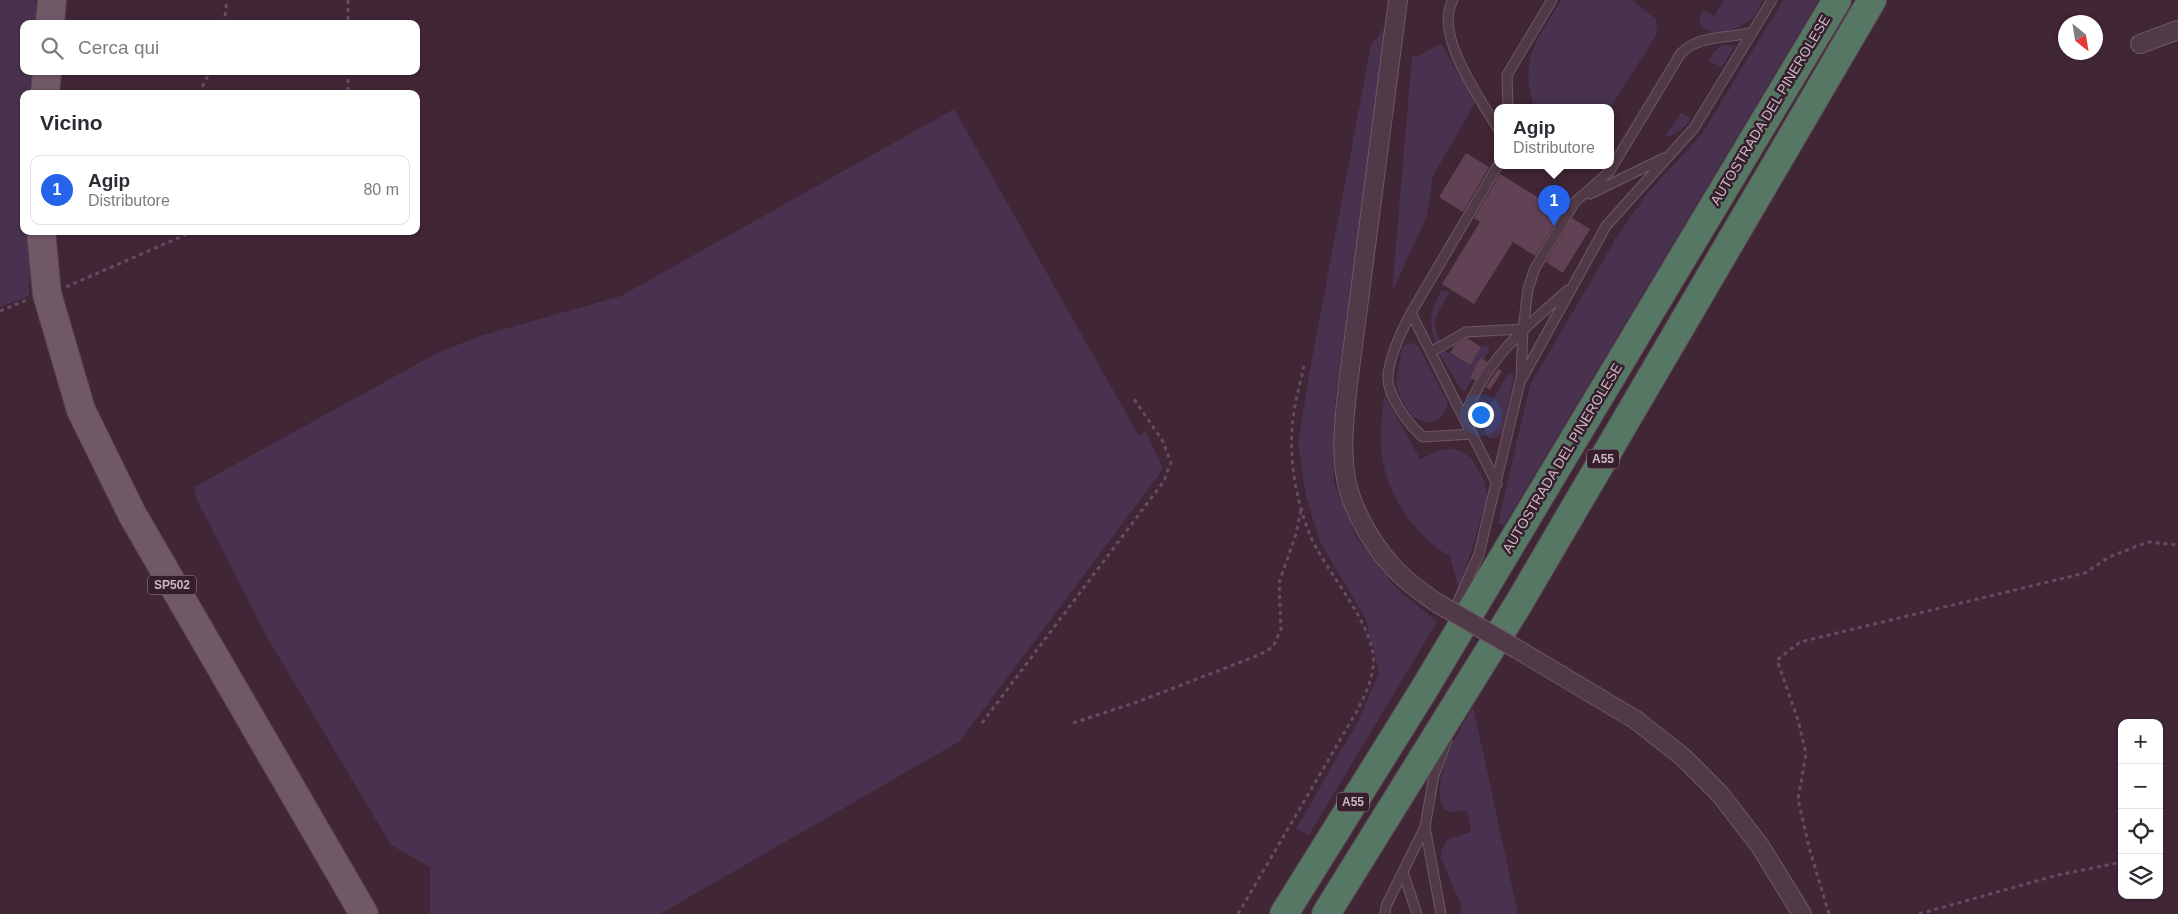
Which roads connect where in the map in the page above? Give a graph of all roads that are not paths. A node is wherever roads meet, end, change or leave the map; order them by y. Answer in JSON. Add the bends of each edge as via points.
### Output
{"nodes":[{"id":1,"x":52,"y":0,"type":"edge"},
{"id":2,"x":1398,"y":0,"type":"edge"},
{"id":3,"x":1453,"y":0,"type":"edge"},
{"id":4,"x":1552,"y":0,"type":"edge"},
{"id":5,"x":1772,"y":0,"type":"edge"},
{"id":6,"x":1837,"y":0,"type":"edge"},
{"id":7,"x":1872,"y":0,"type":"edge"},
{"id":8,"x":50,"y":20,"type":"edge"},
{"id":9,"x":2178,"y":30,"type":"edge"},
{"id":10,"x":1752,"y":32,"type":"junction"},
{"id":11,"x":2140,"y":44,"type":"dead end"},
{"id":12,"x":47,"y":75,"type":"edge"},
{"id":13,"x":45,"y":90,"type":"edge"},
{"id":14,"x":1508,"y":104,"type":"edge"},
{"id":15,"x":1494,"y":122,"type":"edge"},
{"id":16,"x":1670,"y":154,"type":"junction"},
{"id":17,"x":1614,"y":164,"type":"edge"},
{"id":18,"x":1496,"y":169,"type":"edge"},
{"id":19,"x":1611,"y":169,"type":"edge"},
{"id":20,"x":1575,"y":202,"type":"junction"},
{"id":21,"x":41,"y":235,"type":"edge"},
{"id":22,"x":1574,"y":285,"type":"junction"},
{"id":23,"x":1411,"y":313,"type":"junction"},
{"id":24,"x":1523,"y":329,"type":"junction"},
{"id":25,"x":1431,"y":352,"type":"junction"},
{"id":26,"x":1520,"y":382,"type":"junction"},
{"id":27,"x":1464,"y":418,"type":"junction"},
{"id":28,"x":1472,"y":434,"type":"junction"},
{"id":29,"x":1497,"y":484,"type":"junction"},
{"id":30,"x":1519,"y":603,"type":"junction"},
{"id":31,"x":1449,"y":623,"type":"dead end"},
{"id":32,"x":1348,"y":794,"type":"dead end"},
{"id":33,"x":1425,"y":827,"type":"junction"},
{"id":34,"x":1403,"y":872,"type":"junction"},
{"id":35,"x":1386,"y":910,"type":"edge"},
{"id":36,"x":364,"y":914,"type":"edge"},
{"id":37,"x":1284,"y":914,"type":"edge"},
{"id":38,"x":1326,"y":914,"type":"edge"},
{"id":39,"x":1379,"y":914,"type":"edge"},
{"id":40,"x":1417,"y":914,"type":"edge"},
{"id":41,"x":1441,"y":914,"type":"edge"},
{"id":42,"x":1802,"y":914,"type":"edge"}],
"edges":[{"from":1,"to":8,"type":"main road"},
{"from":2,"to":42,"type":"street","bridge":true,"via":[[1343,430],[1345,474],[1356,512],[1376,546],[1403,577],[1437,603],[1636,720],[1683,757],[1720,794],[1760,846]]},
{"from":3,"to":15,"type":"lane","via":[[1447,9],[1446,24],[1452,47]]},
{"from":4,"to":14,"type":"lane","via":[[1507,75]]},
{"from":5,"to":10,"type":"lane"},
{"from":6,"to":37,"type":"highway","name":"AUTOSTRADA DEL PINEROLESE","number":"A55","via":[[1423,690]]},
{"from":7,"to":30,"type":"highway","number":"A55"},
{"from":9,"to":11,"type":"street"},
{"from":10,"to":16,"type":"lane","via":[[1694,128]]},
{"from":10,"to":17,"type":"lane","via":[[1709,39],[1681,53]]},
{"from":12,"to":13,"type":"main road"},
{"from":16,"to":20,"type":"lane"},
{"from":16,"to":22,"type":"lane","via":[[1606,226]]},
{"from":18,"to":23,"type":"lane"},
{"from":19,"to":20,"type":"lane"},
{"from":20,"to":24,"type":"lane","via":[[1535,268],[1528,289]]},
{"from":21,"to":36,"type":"main road","number":"SP502","via":[[47,294],[82,410],[132,514]]},
{"from":22,"to":24,"type":"lane"},
{"from":22,"to":26,"type":"lane"},
{"from":23,"to":25,"type":"lane"},
{"from":23,"to":28,"type":"lane","via":[[1401,332],[1388,376],[1394,399],[1410,426],[1423,437]]},
{"from":24,"to":25,"type":"lane","via":[[1466,332]]},
{"from":24,"to":26,"type":"lane"},
{"from":24,"to":27,"type":"lane","via":[[1496,358]]},
{"from":25,"to":27,"type":"lane"},
{"from":26,"to":29,"type":"lane"},
{"from":27,"to":28,"type":"lane"},
{"from":28,"to":29,"type":"lane"},
{"from":29,"to":31,"type":"lane","via":[[1479,554]]},
{"from":30,"to":33,"type":"lane","via":[[1455,726],[1434,776]]},
{"from":30,"to":38,"type":"highway","number":"A55"},
{"from":32,"to":37,"type":"lane"},
{"from":33,"to":34,"type":"lane"},
{"from":33,"to":41,"type":"lane"},
{"from":34,"to":35,"type":"lane"},
{"from":34,"to":40,"type":"lane"},
{"from":35,"to":39,"type":"lane"}]}
